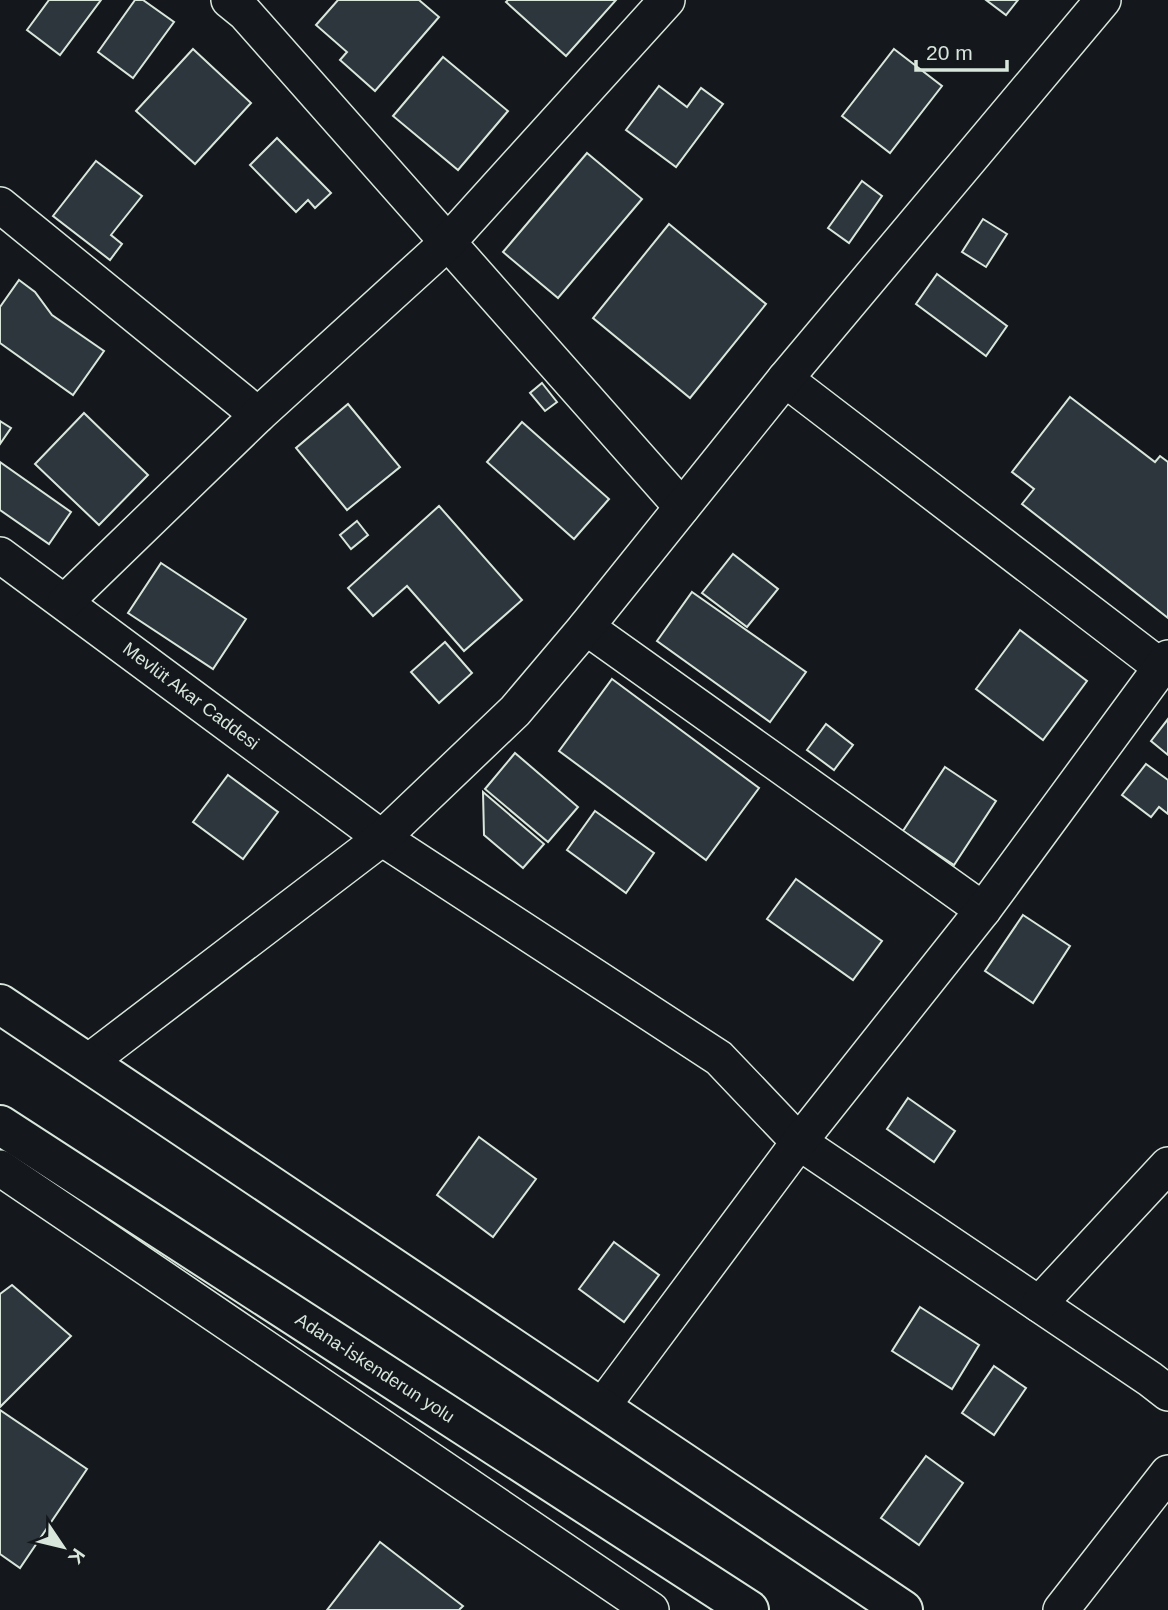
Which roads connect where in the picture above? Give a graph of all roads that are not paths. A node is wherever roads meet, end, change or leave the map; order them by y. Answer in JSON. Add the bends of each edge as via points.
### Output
{"nodes":[{"id":1,"x":667,"y":0,"type":"edge"},
{"id":2,"x":1103,"y":0,"type":"edge"},
{"id":3,"x":243,"y":4,"type":"edge"},
{"id":4,"x":0,"y":205,"type":"edge"},
{"id":5,"x":447,"y":243,"type":"junction"},
{"id":6,"x":785,"y":379,"type":"junction"},
{"id":7,"x":258,"y":415,"type":"junction"},
{"id":8,"x":682,"y":507,"type":"junction"},
{"id":9,"x":0,"y":555,"type":"edge"},
{"id":10,"x":65,"y":602,"type":"junction"},
{"id":11,"x":586,"y":627,"type":"junction"},
{"id":12,"x":1164,"y":662,"type":"edge"},
{"id":13,"x":382,"y":838,"type":"junction"},
{"id":14,"x":983,"y":910,"type":"junction"},
{"id":15,"x":0,"y":1004,"type":"edge"},
{"id":16,"x":87,"y":1063,"type":"junction"},
{"id":17,"x":0,"y":1125,"type":"edge"},
{"id":18,"x":799,"y":1142,"type":"junction"},
{"id":19,"x":1168,"y":1165,"type":"edge"},
{"id":20,"x":0,"y":1168,"type":"edge"},
{"id":21,"x":1039,"y":1304,"type":"junction"},
{"id":22,"x":1162,"y":1377,"type":"edge"},
{"id":23,"x":601,"y":1408,"type":"junction"},
{"id":24,"x":1168,"y":1473,"type":"edge"},
{"id":25,"x":651,"y":1610,"type":"edge"},
{"id":26,"x":749,"y":1610,"type":"edge"},
{"id":27,"x":903,"y":1610,"type":"edge"},
{"id":28,"x":1061,"y":1610,"type":"edge"}],
"edges":[{"from":1,"to":5,"type":"street"},
{"from":2,"to":6,"type":"street"},
{"from":3,"to":5,"type":"street"},
{"from":4,"to":7,"type":"street"},
{"from":5,"to":7,"type":"street"},
{"from":5,"to":8,"type":"street"},
{"from":6,"to":8,"type":"street"},
{"from":6,"to":12,"type":"street"},
{"from":7,"to":10,"type":"street"},
{"from":8,"to":11,"type":"street"},
{"from":9,"to":10,"type":"street","name":"Mevlüt Akar Caddesi"},
{"from":10,"to":13,"type":"street","name":"Mevlüt Akar Caddesi"},
{"from":11,"to":13,"type":"street","via":[[515,711]]},
{"from":11,"to":14,"type":"street"},
{"from":12,"to":14,"type":"street"},
{"from":13,"to":16,"type":"street"},
{"from":13,"to":18,"type":"street","name":"Mevlüt Akar Caddesi","via":[[719,1058]]},
{"from":14,"to":18,"type":"street"},
{"from":15,"to":16,"type":"highway"},
{"from":16,"to":23,"type":"highway"},
{"from":17,"to":26,"type":"highway","name":"Adana-İskenderun yolu"},
{"from":18,"to":21,"type":"street","name":"Mevlüt Akar Caddesi"},
{"from":18,"to":23,"type":"street"},
{"from":19,"to":21,"type":"street"},
{"from":20,"to":25,"type":"street"},
{"from":21,"to":22,"type":"street","name":"Mevlüt Akar Caddesi"},
{"from":23,"to":27,"type":"highway"},
{"from":24,"to":28,"type":"street"}]}
